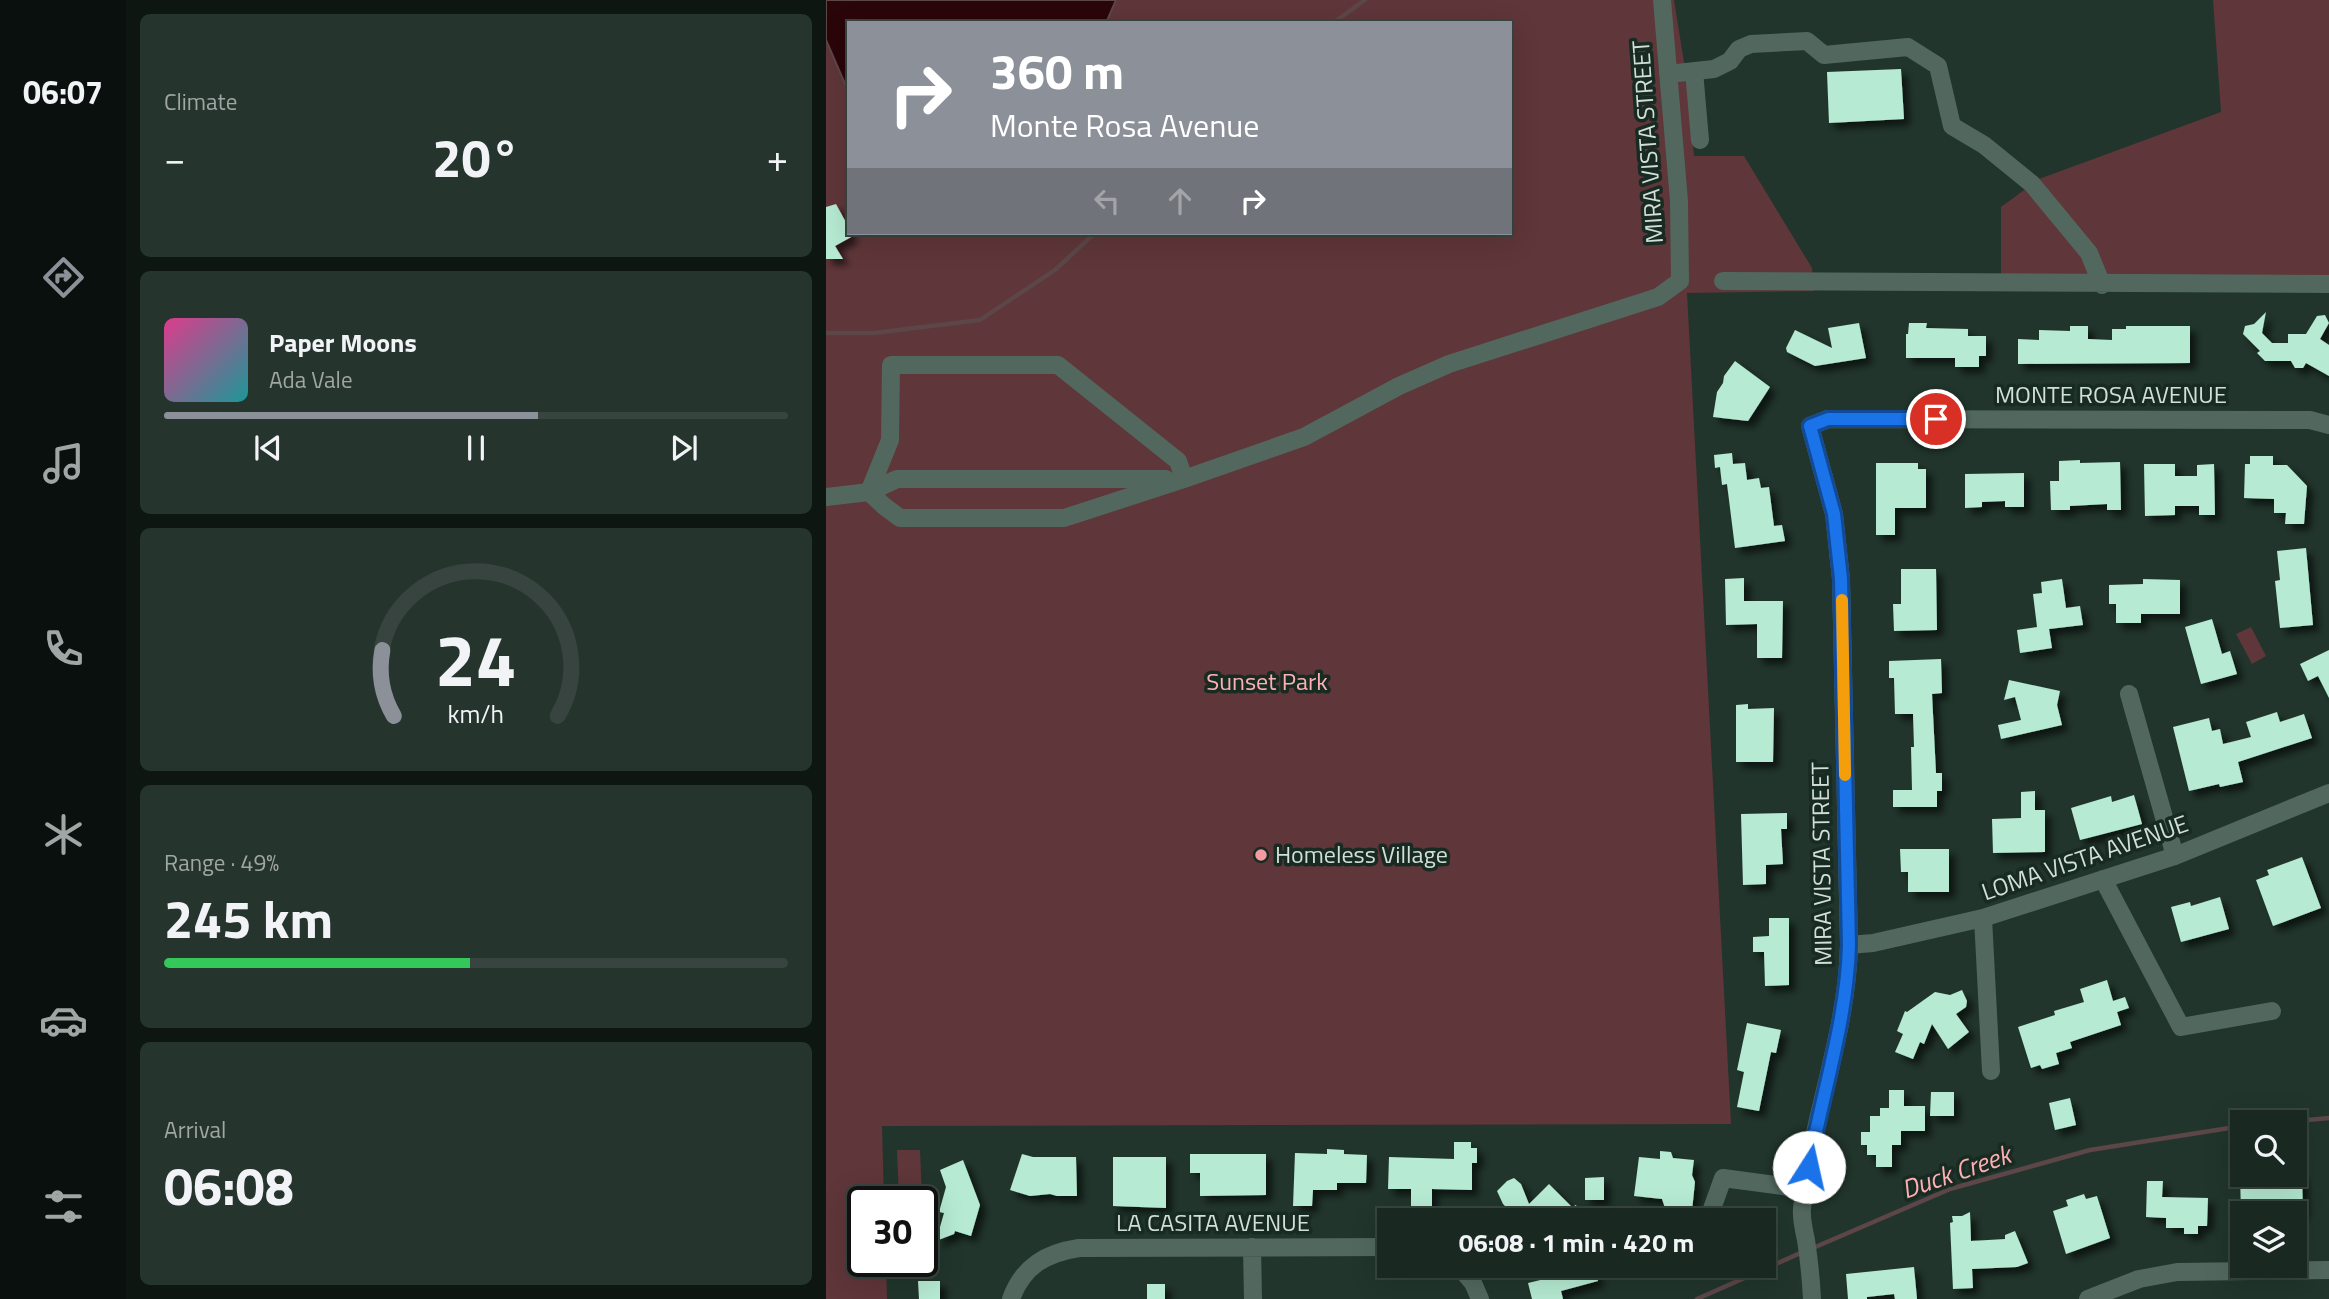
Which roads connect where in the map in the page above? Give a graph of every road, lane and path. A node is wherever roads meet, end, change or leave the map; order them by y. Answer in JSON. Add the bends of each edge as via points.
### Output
{"nodes":[{"id":1,"x":1662,"y":0,"type":"edge"},
{"id":2,"x":1694,"y":71,"type":"junction"},
{"id":3,"x":1668,"y":75,"type":"junction"},
{"id":4,"x":1700,"y":140,"type":"dead end"},
{"id":5,"x":1723,"y":281,"type":"dead end"},
{"id":6,"x":2329,"y":284,"type":"edge"},
{"id":7,"x":2102,"y":285,"type":"junction"},
{"id":8,"x":2329,"y":425,"type":"edge"},
{"id":9,"x":1810,"y":426,"type":"joint"},
{"id":10,"x":1184,"y":480,"type":"junction"},
{"id":11,"x":869,"y":492,"type":"junction"},
{"id":12,"x":826,"y":497,"type":"edge"},
{"id":13,"x":2129,"y":694,"type":"dead end"},
{"id":14,"x":2329,"y":793,"type":"edge"},
{"id":15,"x":2175,"y":856,"type":"junction"},
{"id":16,"x":2103,"y":879,"type":"junction"},
{"id":17,"x":1983,"y":918,"type":"junction"},
{"id":18,"x":1849,"y":945,"type":"junction"},
{"id":19,"x":2272,"y":1011,"type":"dead end"},
{"id":20,"x":1991,"y":1071,"type":"dead end"},
{"id":21,"x":1805,"y":1189,"type":"junction"},
{"id":22,"x":1712,"y":1208,"type":"edge"},
{"id":23,"x":1252,"y":1247,"type":"junction"},
{"id":24,"x":1377,"y":1247,"type":"edge"},
{"id":25,"x":2329,"y":1269,"type":"edge"},
{"id":26,"x":1469,"y":1278,"type":"edge"},
{"id":27,"x":2092,"y":1298,"type":"edge"},
{"id":28,"x":1011,"y":1299,"type":"edge"},
{"id":29,"x":1253,"y":1299,"type":"edge"},
{"id":30,"x":1480,"y":1299,"type":"edge"},
{"id":31,"x":1812,"y":1299,"type":"edge"}],
"edges":[{"from":1,"to":3,"type":"street","name":"MIRA VISTA STREET"},
{"from":2,"to":3,"type":"street"},
{"from":2,"to":4,"type":"street"},
{"from":2,"to":7,"type":"street","via":[[1714,69],[1751,44],[1807,41],[1824,55],[1908,47],[1938,66],[1952,126],[2032,184],[2089,253]]},
{"from":3,"to":10,"type":"street","name":"MIRA VISTA STREET","via":[[1679,201],[1680,281],[1658,297],[1449,364],[1304,438]]},
{"from":5,"to":7,"type":"street"},
{"from":6,"to":7,"type":"street"},
{"from":8,"to":9,"type":"street","name":"MONTE ROSA AVENUE","via":[[2310,420],[1828,419]]},
{"from":9,"to":18,"type":"street","name":"MIRA VISTA STREET","via":[[1834,514],[1841,579]]},
{"from":10,"to":11,"type":"street","via":[[897,479]]},
{"from":10,"to":11,"type":"street","via":[[1064,518],[900,518]]},
{"from":10,"to":11,"type":"street","via":[[1178,461],[1058,365],[891,365],[890,440]]},
{"from":11,"to":12,"type":"street"},
{"from":13,"to":15,"type":"street"},
{"from":14,"to":15,"type":"street","name":"LOMA VISTA AVENUE"},
{"from":15,"to":16,"type":"street","name":"LOMA VISTA AVENUE"},
{"from":16,"to":17,"type":"street","name":"LOMA VISTA AVENUE"},
{"from":16,"to":19,"type":"street","via":[[2181,1027]]},
{"from":17,"to":18,"type":"street","name":"LOMA VISTA AVENUE"},
{"from":17,"to":20,"type":"street"},
{"from":18,"to":21,"type":"street","name":"MIRA VISTA STREET","via":[[1842,1015]]},
{"from":21,"to":22,"type":"street","via":[[1723,1178]]},
{"from":21,"to":31,"type":"street","name":"MIRA VISTA STREET","via":[[1802,1212]]},
{"from":23,"to":24,"type":"street","name":"LA CASITA AVENUE"},
{"from":23,"to":28,"type":"street","name":"LA CASITA AVENUE","via":[[1058,1251],[1022,1278]]},
{"from":23,"to":29,"type":"street"},
{"from":25,"to":27,"type":"street","via":[[2177,1272],[2139,1279]]},
{"from":26,"to":30,"type":"street"}]}
